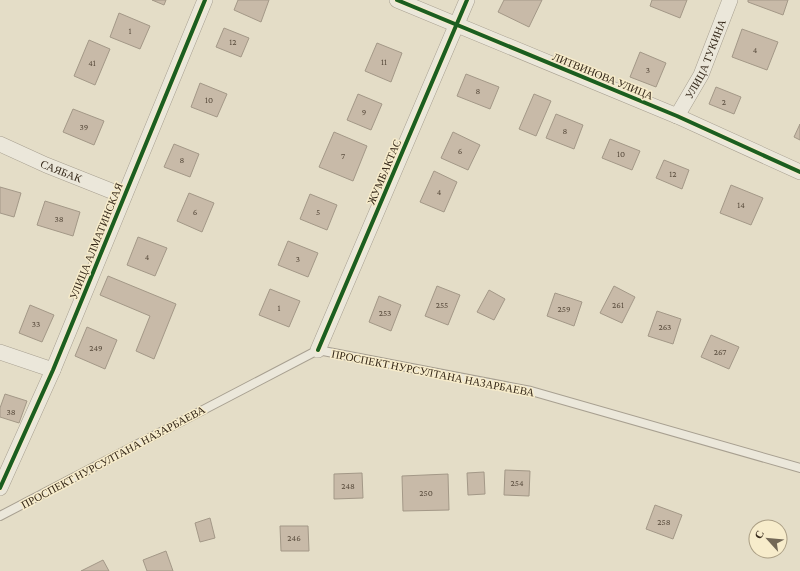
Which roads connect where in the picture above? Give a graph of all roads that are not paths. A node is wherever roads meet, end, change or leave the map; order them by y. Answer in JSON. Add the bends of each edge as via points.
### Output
{"nodes":[{"id":1,"x":205,"y":0,"type":"edge"},
{"id":2,"x":397,"y":0,"type":"edge"},
{"id":3,"x":467,"y":0,"type":"edge"},
{"id":4,"x":730,"y":0,"type":"edge"},
{"id":5,"x":456,"y":26,"type":"junction"},
{"id":6,"x":677,"y":116,"type":"junction"},
{"id":7,"x":0,"y":144,"type":"edge"},
{"id":8,"x":800,"y":172,"type":"edge"},
{"id":9,"x":124,"y":196,"type":"junction"},
{"id":10,"x":318,"y":350,"type":"junction"},
{"id":11,"x":0,"y":352,"type":"edge"},
{"id":12,"x":53,"y":370,"type":"junction"},
{"id":13,"x":800,"y":468,"type":"edge"},
{"id":14,"x":0,"y":488,"type":"edge"},
{"id":15,"x":0,"y":516,"type":"edge"}],
"edges":[{"from":1,"to":9,"type":"street","name":"УЛИЦА АЛМАТИНСКАЯ"},
{"from":2,"to":5,"type":"street","name":"ЛИТВИНОВА УЛИЦА"},
{"from":3,"to":5,"type":"street","name":"ЖУМБАКТАС"},
{"from":4,"to":6,"type":"street","name":"УЛИЦА ТУКИНА","via":[[701,75]]},
{"from":5,"to":6,"type":"street","name":"ЛИТВИНОВА УЛИЦА"},
{"from":5,"to":10,"type":"street","name":"ЖУМБАКТАС"},
{"from":6,"to":8,"type":"street","name":"ЛИТВИНОВА УЛИЦА"},
{"from":7,"to":9,"type":"street","name":"САЯБАК"},
{"from":9,"to":12,"type":"street","name":"УЛИЦА АЛМАТИНСКАЯ"},
{"from":10,"to":13,"type":"lane","name":"ПРОСПЕКТ НУРСУЛТАНА НАЗАРБАЕВА","via":[[531,391]]},
{"from":10,"to":15,"type":"lane","name":"ПРОСПЕКТ НУРСУЛТАНА НАЗАРБАЕВА"},
{"from":11,"to":12,"type":"street"},
{"from":12,"to":14,"type":"street","name":"УЛИЦА АЛМАТИНСКАЯ"}]}
